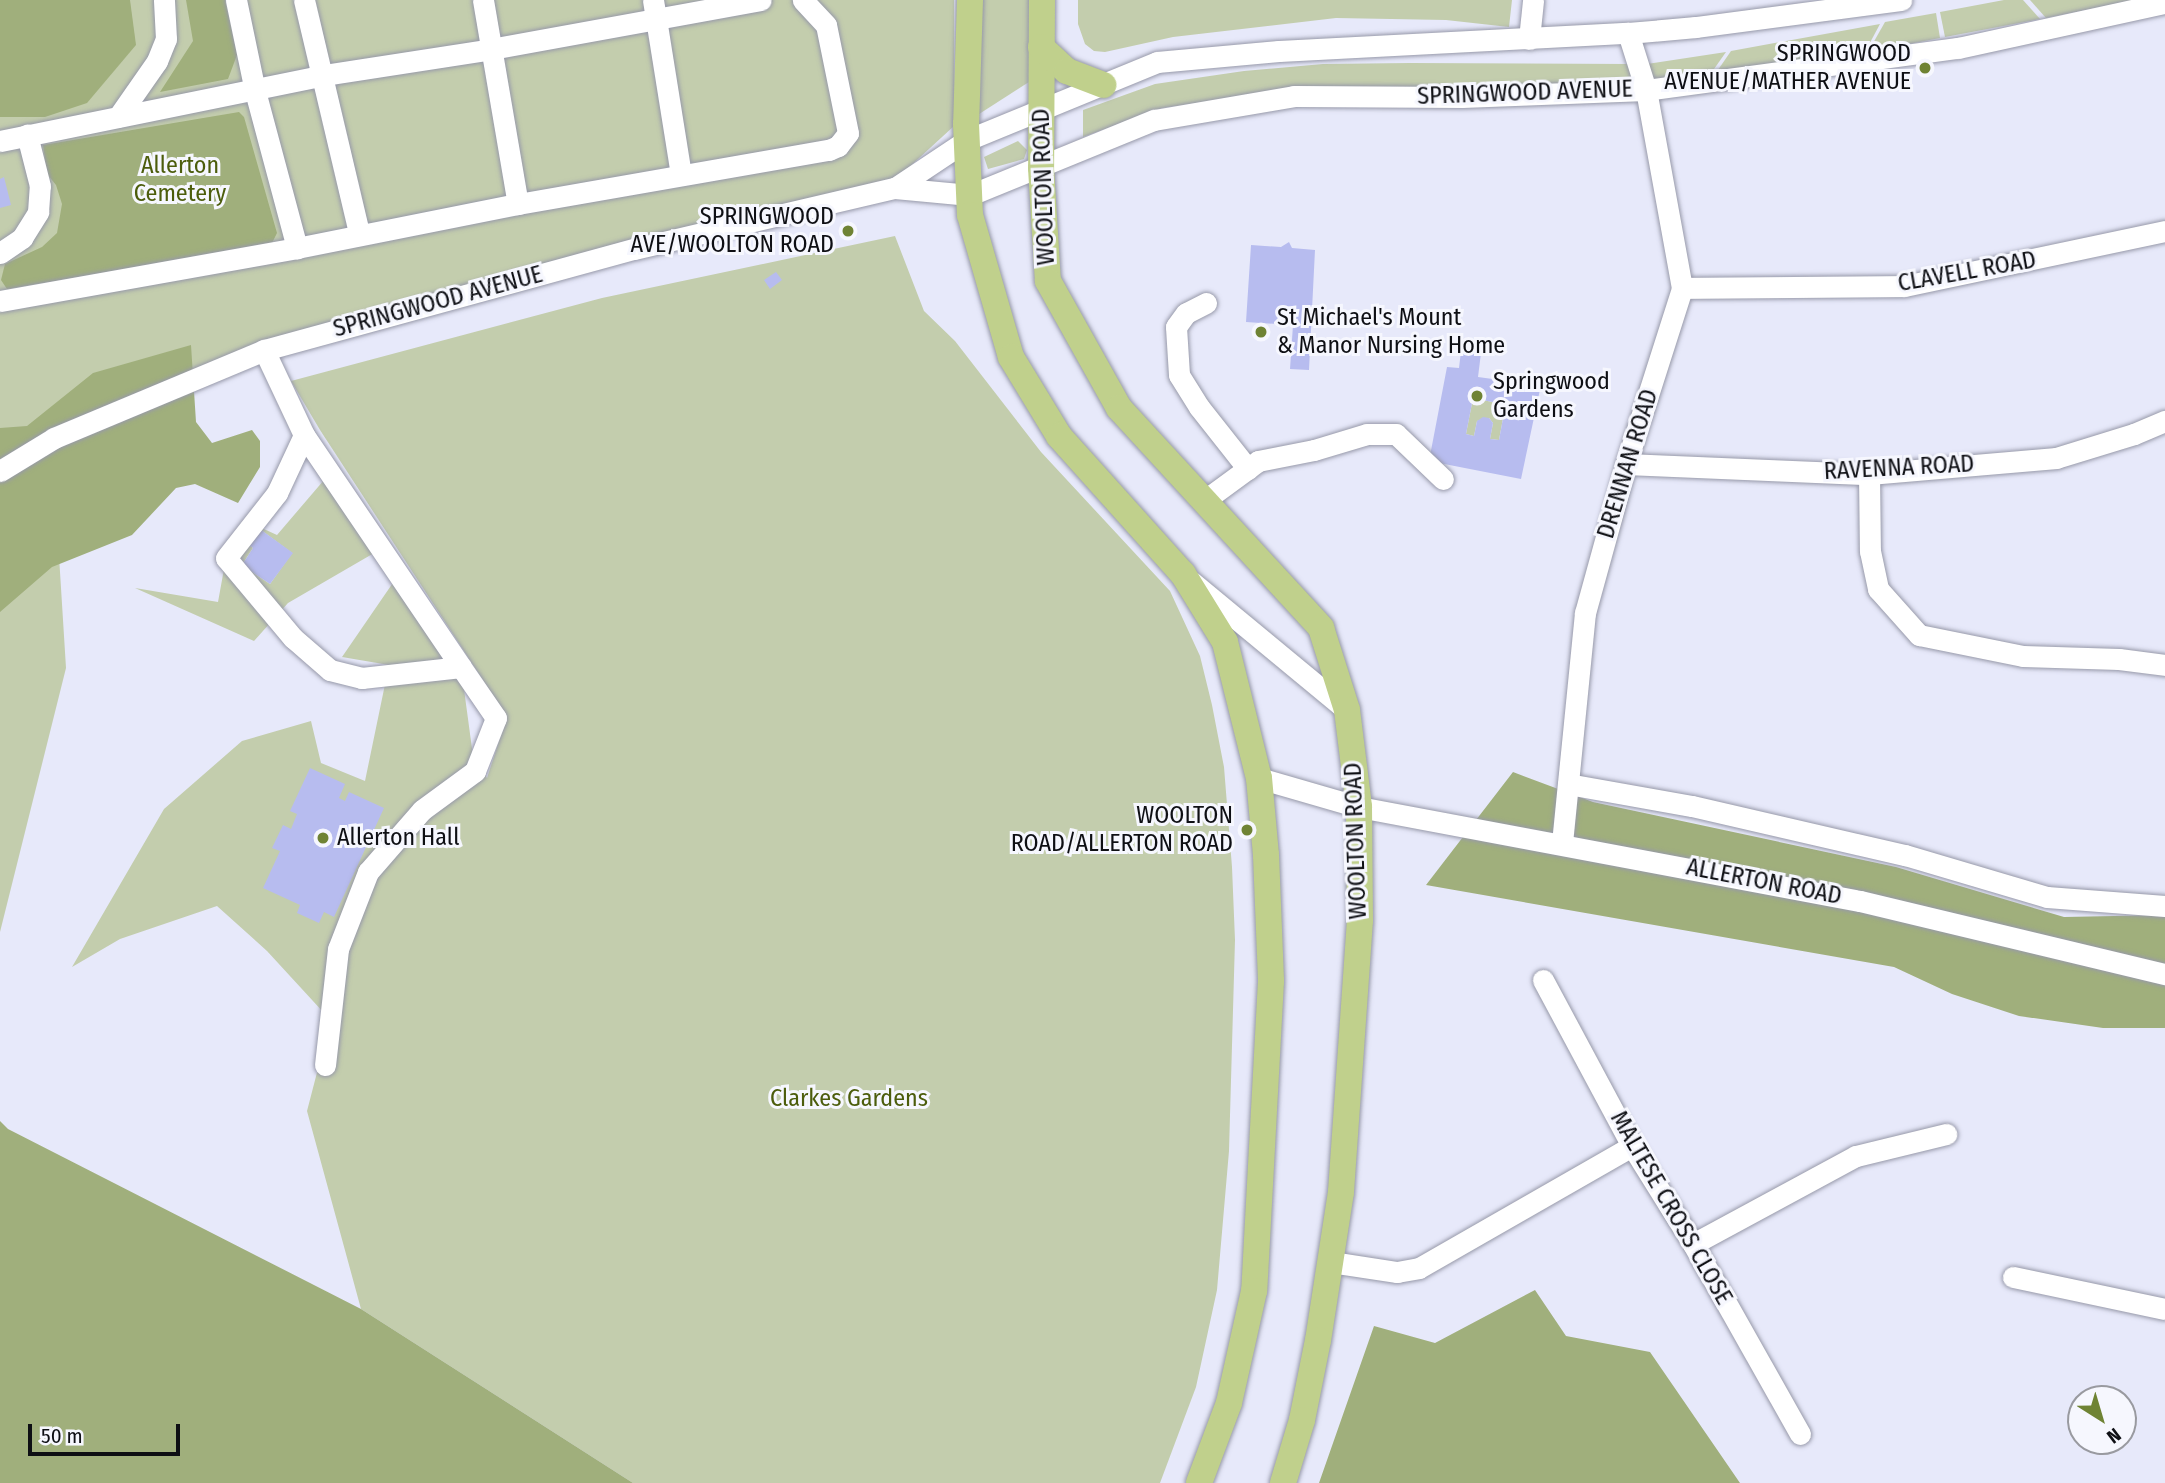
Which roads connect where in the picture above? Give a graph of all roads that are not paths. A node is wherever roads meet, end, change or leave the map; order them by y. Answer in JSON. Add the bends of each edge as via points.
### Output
{"nodes":[{"id":1,"x":164,"y":0,"type":"edge"},
{"id":2,"x":236,"y":0,"type":"edge"},
{"id":3,"x":304,"y":0,"type":"edge"},
{"id":4,"x":483,"y":0,"type":"edge"},
{"id":5,"x":761,"y":0,"type":"edge"},
{"id":6,"x":803,"y":0,"type":"edge"},
{"id":7,"x":970,"y":0,"type":"edge"},
{"id":8,"x":1042,"y":0,"type":"edge"},
{"id":9,"x":1533,"y":0,"type":"edge"},
{"id":10,"x":1901,"y":0,"type":"edge"},
{"id":11,"x":2165,"y":3,"type":"edge"},
{"id":12,"x":654,"y":9,"type":"edge"},
{"id":13,"x":1628,"y":33,"type":"junction"},
{"id":14,"x":1529,"y":39,"type":"junction"},
{"id":15,"x":1041,"y":47,"type":"junction"},
{"id":16,"x":491,"y":49,"type":"junction"},
{"id":17,"x":324,"y":75,"type":"junction"},
{"id":18,"x":1103,"y":85,"type":"junction"},
{"id":19,"x":1646,"y":90,"type":"junction"},
{"id":20,"x":255,"y":91,"type":"junction"},
{"id":21,"x":1040,"y":112,"type":"junction"},
{"id":22,"x":118,"y":117,"type":"junction"},
{"id":23,"x":27,"y":135,"type":"junction"},
{"id":24,"x":967,"y":140,"type":"junction"},
{"id":25,"x":0,"y":141,"type":"edge"},
{"id":26,"x":1041,"y":168,"type":"junction"},
{"id":27,"x":681,"y":175,"type":"junction"},
{"id":28,"x":895,"y":188,"type":"junction"},
{"id":29,"x":971,"y":195,"type":"junction"},
{"id":30,"x":518,"y":204,"type":"junction"},
{"id":31,"x":2165,"y":231,"type":"edge"},
{"id":32,"x":359,"y":233,"type":"junction"},
{"id":33,"x":297,"y":247,"type":"junction"},
{"id":34,"x":0,"y":253,"type":"edge"},
{"id":35,"x":1682,"y":289,"type":"junction"},
{"id":36,"x":0,"y":301,"type":"edge"},
{"id":37,"x":1206,"y":303,"type":"dead end"},
{"id":38,"x":264,"y":350,"type":"junction"},
{"id":39,"x":2165,"y":421,"type":"edge"},
{"id":40,"x":304,"y":435,"type":"junction"},
{"id":41,"x":1626,"y":464,"type":"junction"},
{"id":42,"x":1248,"y":469,"type":"junction"},
{"id":43,"x":0,"y":471,"type":"edge"},
{"id":44,"x":1869,"y":474,"type":"junction"},
{"id":45,"x":1443,"y":479,"type":"dead end"},
{"id":46,"x":1205,"y":500,"type":"junction"},
{"id":47,"x":1183,"y":574,"type":"junction"},
{"id":48,"x":2165,"y":665,"type":"edge"},
{"id":49,"x":461,"y":667,"type":"junction"},
{"id":50,"x":1346,"y":710,"type":"junction"},
{"id":51,"x":1259,"y":778,"type":"junction"},
{"id":52,"x":1568,"y":784,"type":"junction"},
{"id":53,"x":1359,"y":807,"type":"junction"},
{"id":54,"x":1562,"y":843,"type":"junction"},
{"id":55,"x":2165,"y":906,"type":"edge"},
{"id":56,"x":2165,"y":974,"type":"edge"},
{"id":57,"x":1543,"y":980,"type":"dead end"},
{"id":58,"x":325,"y":1065,"type":"dead end"},
{"id":59,"x":1946,"y":1134,"type":"dead end"},
{"id":60,"x":1632,"y":1146,"type":"junction"},
{"id":61,"x":1693,"y":1244,"type":"junction"},
{"id":62,"x":1331,"y":1262,"type":"junction"},
{"id":63,"x":2014,"y":1277,"type":"dead end"},
{"id":64,"x":2165,"y":1309,"type":"edge"},
{"id":65,"x":1800,"y":1434,"type":"dead end"},
{"id":66,"x":1199,"y":1483,"type":"edge"},
{"id":67,"x":1283,"y":1483,"type":"edge"}],
"edges":[{"from":1,"to":22,"type":"street","via":[[166,40]]},
{"from":2,"to":20,"type":"street"},
{"from":3,"to":17,"type":"street"},
{"from":4,"to":16,"type":"street"},
{"from":5,"to":12,"type":"street"},
{"from":6,"to":27,"type":"street","via":[[826,24],[848,133],[844,141],[829,150]]},
{"from":7,"to":24,"type":"main road"},
{"from":8,"to":15,"type":"main road","name":"WOOLTON ROAD"},
{"from":9,"to":14,"type":"street"},
{"from":10,"to":13,"type":"street","name":"SPRINGWOOD AVENUE"},
{"from":11,"to":19,"type":"street","name":"SPRINGWOOD AVENUE","via":[[1958,48]]},
{"from":12,"to":16,"type":"street"},
{"from":12,"to":27,"type":"street"},
{"from":13,"to":14,"type":"street","name":"SPRINGWOOD AVENUE"},
{"from":13,"to":19,"type":"street","name":"DRENNAN ROAD"},
{"from":14,"to":18,"type":"street","name":"SPRINGWOOD AVENUE","via":[[1157,62]]},
{"from":15,"to":18,"type":"main road","via":[[1067,71]]},
{"from":15,"to":21,"type":"main road","name":"WOOLTON ROAD"},
{"from":16,"to":17,"type":"street"},
{"from":16,"to":30,"type":"street"},
{"from":17,"to":20,"type":"street"},
{"from":17,"to":32,"type":"street"},
{"from":18,"to":21,"type":"street","name":"SPRINGWOOD AVENUE"},
{"from":19,"to":26,"type":"street","name":"SPRINGWOOD AVENUE","via":[[1462,97],[1294,96],[1154,120]]},
{"from":19,"to":35,"type":"street","name":"DRENNAN ROAD"},
{"from":20,"to":22,"type":"street"},
{"from":20,"to":33,"type":"street"},
{"from":21,"to":24,"type":"street","name":"SPRINGWOOD AVENUE"},
{"from":21,"to":26,"type":"main road","name":"WOOLTON ROAD"},
{"from":22,"to":23,"type":"street"},
{"from":23,"to":25,"type":"street"},
{"from":23,"to":34,"type":"street","via":[[40,201],[22,238]]},
{"from":24,"to":28,"type":"street","name":"SPRINGWOOD AVENUE"},
{"from":24,"to":29,"type":"main road"},
{"from":26,"to":29,"type":"street","name":"SPRINGWOOD AVENUE"},
{"from":26,"to":46,"type":"main road","name":"WOOLTON ROAD","via":[[1048,281],[1119,408]]},
{"from":27,"to":30,"type":"street"},
{"from":28,"to":29,"type":"street","name":"SPRINGWOOD AVENUE"},
{"from":28,"to":38,"type":"street","name":"SPRINGWOOD AVENUE","via":[[634,249]]},
{"from":29,"to":47,"type":"main road","via":[[970,215],[1011,357],[1059,436]]},
{"from":30,"to":32,"type":"street"},
{"from":31,"to":35,"type":"street","name":"CLAVELL ROAD","via":[[1904,286]]},
{"from":32,"to":33,"type":"street"},
{"from":33,"to":36,"type":"street"},
{"from":35,"to":41,"type":"street","name":"DRENNAN ROAD"},
{"from":37,"to":42,"type":"street","via":[[1186,313],[1176,327],[1179,374]]},
{"from":38,"to":40,"type":"street"},
{"from":38,"to":43,"type":"street","name":"SPRINGWOOD AVENUE","via":[[54,438]]},
{"from":39,"to":44,"type":"street","name":"RAVENNA ROAD","via":[[2056,458]]},
{"from":40,"to":49,"type":"street"},
{"from":40,"to":49,"type":"street","via":[[277,492],[226,558],[293,638],[330,670],[362,678]]},
{"from":41,"to":44,"type":"street","name":"RAVENNA ROAD"},
{"from":41,"to":52,"type":"street","name":"DRENNAN ROAD","via":[[1585,613]]},
{"from":42,"to":45,"type":"street","via":[[1258,461],[1367,434],[1396,435]]},
{"from":42,"to":46,"type":"street"},
{"from":44,"to":48,"type":"street","via":[[1870,551],[1878,589],[1919,635],[2023,656]]},
{"from":46,"to":50,"type":"main road","name":"WOOLTON ROAD","via":[[1321,628]]},
{"from":47,"to":50,"type":"street"},
{"from":47,"to":51,"type":"main road","via":[[1225,642]]},
{"from":49,"to":58,"type":"street","via":[[496,718],[475,771],[422,810],[368,872],[338,949]]},
{"from":50,"to":53,"type":"main road","name":"WOOLTON ROAD"},
{"from":51,"to":53,"type":"street","name":"ALLERTON ROAD"},
{"from":51,"to":66,"type":"main road","via":[[1271,981],[1254,1291],[1229,1403]]},
{"from":52,"to":54,"type":"street","name":"DRENNAN ROAD"},
{"from":52,"to":55,"type":"street","via":[[1692,806],[1879,849],[2047,897]]},
{"from":53,"to":54,"type":"street","name":"ALLERTON ROAD"},
{"from":53,"to":62,"type":"main road","name":"WOOLTON ROAD","via":[[1360,920]]},
{"from":54,"to":56,"type":"street","name":"ALLERTON ROAD","via":[[1860,901]]},
{"from":57,"to":60,"type":"street","name":"MALTESE CROSS CLOSE"},
{"from":59,"to":61,"type":"street","via":[[1856,1156]]},
{"from":60,"to":61,"type":"street","name":"MALTESE CROSS CLOSE"},
{"from":60,"to":62,"type":"street","via":[[1419,1268],[1397,1272]]},
{"from":61,"to":65,"type":"street","name":"MALTESE CROSS CLOSE"},
{"from":62,"to":67,"type":"main road","name":"WOOLTON ROAD","via":[[1302,1420]]},
{"from":63,"to":64,"type":"street"}]}
